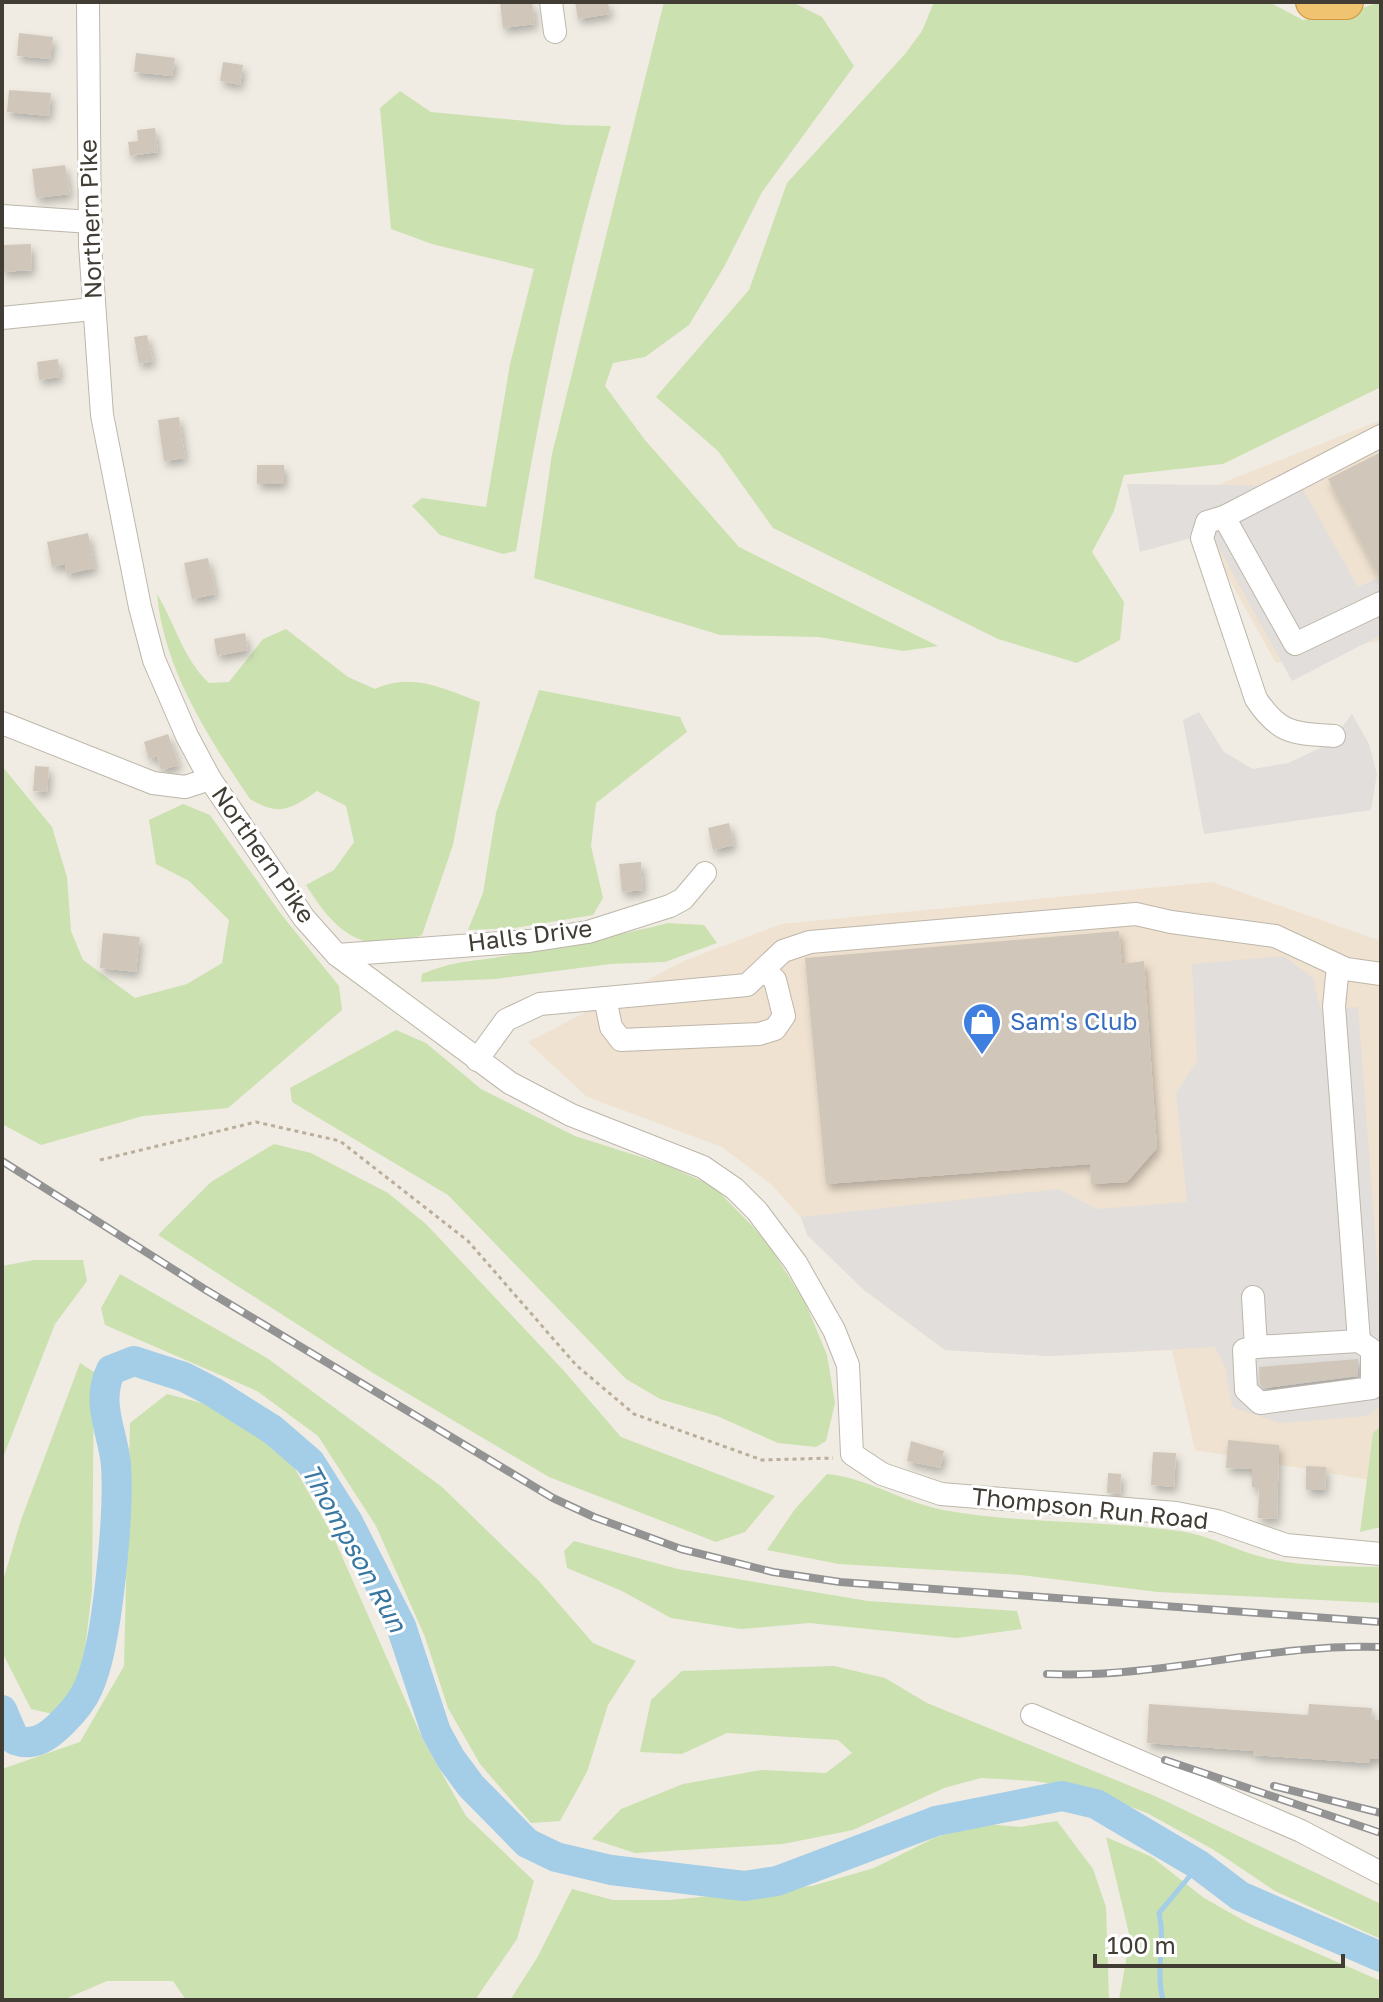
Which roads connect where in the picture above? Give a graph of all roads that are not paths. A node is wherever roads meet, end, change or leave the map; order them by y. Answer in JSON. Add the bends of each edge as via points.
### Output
{"nodes":[{"id":1,"x":88,"y":2,"type":"edge"},
{"id":2,"x":551,"y":2,"type":"edge"},
{"id":3,"x":1313,"y":2,"type":"edge"},
{"id":4,"x":1346,"y":2,"type":"edge"},
{"id":5,"x":555,"y":32,"type":"dead end"},
{"id":6,"x":2,"y":216,"type":"edge"},
{"id":7,"x":91,"y":222,"type":"junction"},
{"id":8,"x":93,"y":309,"type":"junction"},
{"id":9,"x":2,"y":318,"type":"edge"},
{"id":10,"x":1381,"y":436,"type":"edge"},
{"id":11,"x":1224,"y":517,"type":"junction"},
{"id":12,"x":1381,"y":603,"type":"edge"},
{"id":13,"x":2,"y":723,"type":"edge"},
{"id":14,"x":1334,"y":736,"type":"dead end"},
{"id":15,"x":210,"y":779,"type":"junction"},
{"id":16,"x":705,"y":873,"type":"dead end"},
{"id":17,"x":337,"y":955,"type":"junction"},
{"id":18,"x":1338,"y":966,"type":"junction"},
{"id":19,"x":764,"y":970,"type":"junction"},
{"id":20,"x":1381,"y":974,"type":"edge"},
{"id":21,"x":605,"y":998,"type":"junction"},
{"id":22,"x":477,"y":1060,"type":"junction"},
{"id":23,"x":1253,"y":1297,"type":"dead end"},
{"id":24,"x":1359,"y":1341,"type":"junction"},
{"id":25,"x":1256,"y":1347,"type":"junction"},
{"id":26,"x":852,"y":1454,"type":"joint"},
{"id":27,"x":1381,"y":1554,"type":"edge"},
{"id":28,"x":1032,"y":1715,"type":"dead end"},
{"id":29,"x":1381,"y":1873,"type":"edge"}],
"edges":[{"from":1,"to":7,"type":"street","name":"Northern Pike"},
{"from":2,"to":5,"type":"street"},
{"from":3,"to":4,"type":"highway"},
{"from":6,"to":7,"type":"street"},
{"from":7,"to":8,"type":"street","name":"Northern Pike"},
{"from":8,"to":9,"type":"street"},
{"from":8,"to":15,"type":"street","name":"Northern Pike","via":[[108,450],[140,607],[169,698]]},
{"from":10,"to":11,"type":"street"},
{"from":11,"to":12,"type":"street","via":[[1295,644]]},
{"from":11,"to":14,"type":"street","via":[[1207,522],[1202,538],[1256,699],[1270,720],[1289,732]]},
{"from":13,"to":15,"type":"street","via":[[153,783],[185,787]]},
{"from":15,"to":17,"type":"street","name":"Northern Pike","via":[[304,918]]},
{"from":16,"to":17,"type":"street","name":"Halls Drive","via":[[670,906],[588,932]]},
{"from":17,"to":22,"type":"street","name":"Northern Pike"},
{"from":18,"to":19,"type":"street","via":[[1275,936],[1122,914],[810,942],[783,951]]},
{"from":18,"to":20,"type":"street"},
{"from":18,"to":24,"type":"street","via":[[1334,1006]]},
{"from":19,"to":21,"type":"street","via":[[747,985]]},
{"from":19,"to":21,"type":"street","via":[[775,980],[784,1016],[775,1029],[759,1034],[621,1040],[611,1027]]},
{"from":21,"to":22,"type":"street","via":[[520,1011],[492,1034]]},
{"from":22,"to":26,"type":"street","name":"Northern Pike","via":[[549,1105],[703,1167],[757,1211],[796,1263],[848,1365]]},
{"from":23,"to":25,"type":"street"},
{"from":24,"to":25,"type":"street"},
{"from":24,"to":25,"type":"street","via":[[1372,1350],[1372,1388],[1260,1403],[1250,1397],[1245,1377],[1244,1350]]},
{"from":26,"to":27,"type":"street","name":"Thompson Run Road","via":[[882,1474],[941,1494],[1176,1513],[1286,1545]]},
{"from":28,"to":29,"type":"street","via":[[1301,1831]]}]}
